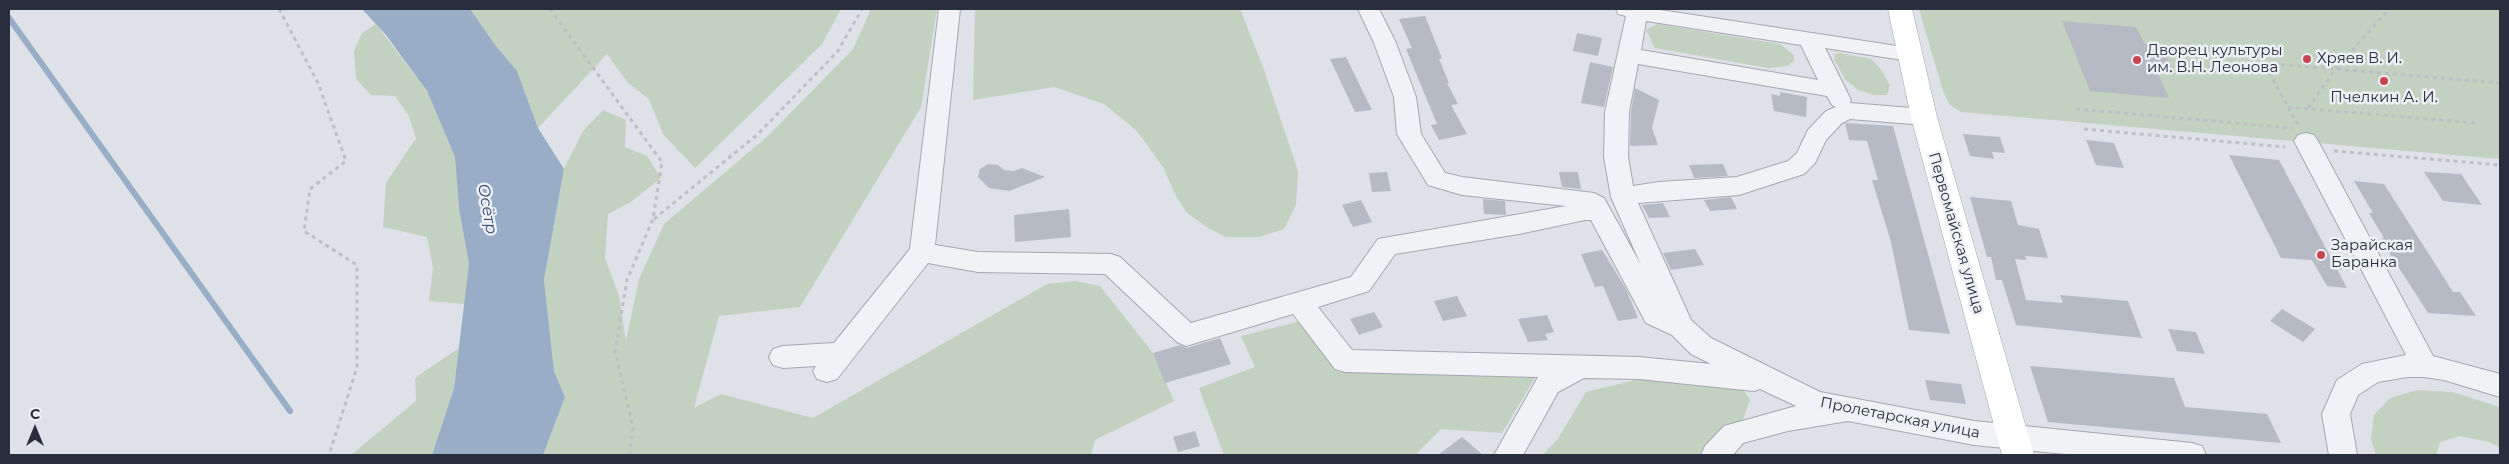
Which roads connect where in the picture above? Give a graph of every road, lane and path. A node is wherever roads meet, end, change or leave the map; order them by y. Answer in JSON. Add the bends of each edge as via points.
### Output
{"nodes":[{"id":1,"x":279,"y":9,"type":"edge"},
{"id":2,"x":550,"y":9,"type":"edge"},
{"id":3,"x":862,"y":9,"type":"edge"},
{"id":4,"x":949,"y":9,"type":"edge"},
{"id":5,"x":1368,"y":9,"type":"edge"},
{"id":6,"x":1900,"y":9,"type":"edge"},
{"id":7,"x":2389,"y":9,"type":"edge"},
{"id":8,"x":1632,"y":11,"type":"edge"},
{"id":9,"x":1809,"y":39,"type":"junction"},
{"id":10,"x":1909,"y":54,"type":"junction"},
{"id":11,"x":1629,"y":55,"type":"junction"},
{"id":12,"x":2335,"y":70,"type":"junction"},
{"id":13,"x":2500,"y":83,"type":"edge"},
{"id":14,"x":1835,"y":90,"type":"junction"},
{"id":15,"x":2288,"y":107,"type":"junction"},
{"id":16,"x":2076,"y":109,"type":"dead end"},
{"id":17,"x":2308,"y":109,"type":"junction"},
{"id":18,"x":1846,"y":111,"type":"junction"},
{"id":19,"x":1924,"y":116,"type":"junction"},
{"id":20,"x":2475,"y":123,"type":"dead end"},
{"id":21,"x":2084,"y":129,"type":"dead end"},
{"id":22,"x":2308,"y":145,"type":"junction"},
{"id":23,"x":2500,"y":165,"type":"edge"},
{"id":24,"x":1623,"y":197,"type":"junction"},
{"id":25,"x":1599,"y":212,"type":"junction"},
{"id":26,"x":653,"y":219,"type":"junction"},
{"id":27,"x":922,"y":252,"type":"junction"},
{"id":28,"x":2316,"y":261,"type":"dead end"},
{"id":29,"x":2376,"y":272,"type":"junction"},
{"id":30,"x":1299,"y":302,"type":"junction"},
{"id":31,"x":1681,"y":327,"type":"junction"},
{"id":32,"x":783,"y":357,"type":"dead end"},
{"id":33,"x":2424,"y":366,"type":"junction"},
{"id":34,"x":1580,"y":367,"type":"junction"},
{"id":35,"x":1776,"y":383,"type":"junction"},
{"id":36,"x":2500,"y":386,"type":"edge"},
{"id":37,"x":1856,"y":410,"type":"junction"},
{"id":38,"x":2016,"y":446,"type":"edge"},
{"id":39,"x":329,"y":455,"type":"edge"},
{"id":40,"x":630,"y":455,"type":"edge"},
{"id":41,"x":1508,"y":455,"type":"edge"},
{"id":42,"x":1715,"y":455,"type":"edge"},
{"id":43,"x":2192,"y":455,"type":"edge"},
{"id":44,"x":2343,"y":455,"type":"edge"}],
"edges":[{"from":1,"to":39,"type":"path","via":[[318,83],[346,161],[310,189],[304,231],[357,265],[357,367]]},
{"from":2,"to":26,"type":"path","via":[[662,162]]},
{"from":3,"to":26,"type":"path","via":[[838,51],[758,134]]},
{"from":4,"to":27,"type":"street"},
{"from":5,"to":25,"type":"street","name":"Пролетарская улица","via":[[1405,97],[1409,134],[1437,180],[1462,186],[1585,199],[1595,204]]},
{"from":6,"to":10,"type":"main road","name":"Первомайская улица"},
{"from":7,"to":12,"type":"path"},
{"from":8,"to":9,"type":"street"},
{"from":8,"to":11,"type":"street"},
{"from":9,"to":10,"type":"street"},
{"from":9,"to":14,"type":"street"},
{"from":10,"to":19,"type":"main road","name":"Первомайская улица"},
{"from":11,"to":14,"type":"street"},
{"from":11,"to":24,"type":"street","via":[[1617,112],[1616,157]]},
{"from":12,"to":13,"type":"path"},
{"from":12,"to":15,"type":"path","via":[[2264,63]]},
{"from":12,"to":17,"type":"path"},
{"from":14,"to":18,"type":"street"},
{"from":15,"to":16,"type":"path","via":[[2299,128]]},
{"from":15,"to":17,"type":"path"},
{"from":17,"to":20,"type":"path"},
{"from":18,"to":19,"type":"street"},
{"from":18,"to":24,"type":"street","via":[[1834,117],[1816,136],[1807,157],[1796,168],[1739,186],[1659,191]]},
{"from":19,"to":38,"type":"main road","name":"Первомайская улица"},
{"from":21,"to":22,"type":"path"},
{"from":22,"to":23,"type":"path"},
{"from":22,"to":29,"type":"street"},
{"from":24,"to":31,"type":"street"},
{"from":25,"to":30,"type":"street","via":[[1585,211],[1387,246],[1360,284]]},
{"from":25,"to":31,"type":"street","name":"Пролетарская улица","via":[[1655,316]]},
{"from":26,"to":40,"type":"path","via":[[627,280],[615,352],[633,427]]},
{"from":27,"to":30,"type":"street","via":[[978,262],[1111,264],[1186,335]]},
{"from":27,"to":32,"type":"street","via":[[834,362]]},
{"from":28,"to":29,"type":"path","via":[[2320,266]]},
{"from":29,"to":33,"type":"street"},
{"from":30,"to":34,"type":"street","via":[[1345,361]]},
{"from":31,"to":35,"type":"street","name":"Пролетарская улица","via":[[1701,346]]},
{"from":33,"to":36,"type":"street","via":[[2444,368]]},
{"from":33,"to":44,"type":"street","via":[[2372,372],[2347,388],[2336,414]]},
{"from":34,"to":35,"type":"street","via":[[1639,368]]},
{"from":34,"to":41,"type":"street","via":[[1548,384]]},
{"from":35,"to":37,"type":"street","name":"Пролетарская улица","via":[[1816,402]]},
{"from":37,"to":38,"type":"street","name":"Пролетарская улица","via":[[1974,433]]},
{"from":37,"to":42,"type":"street","via":[[1788,419],[1734,434]]},
{"from":38,"to":43,"type":"street","name":"Пролетарская улица"}]}
